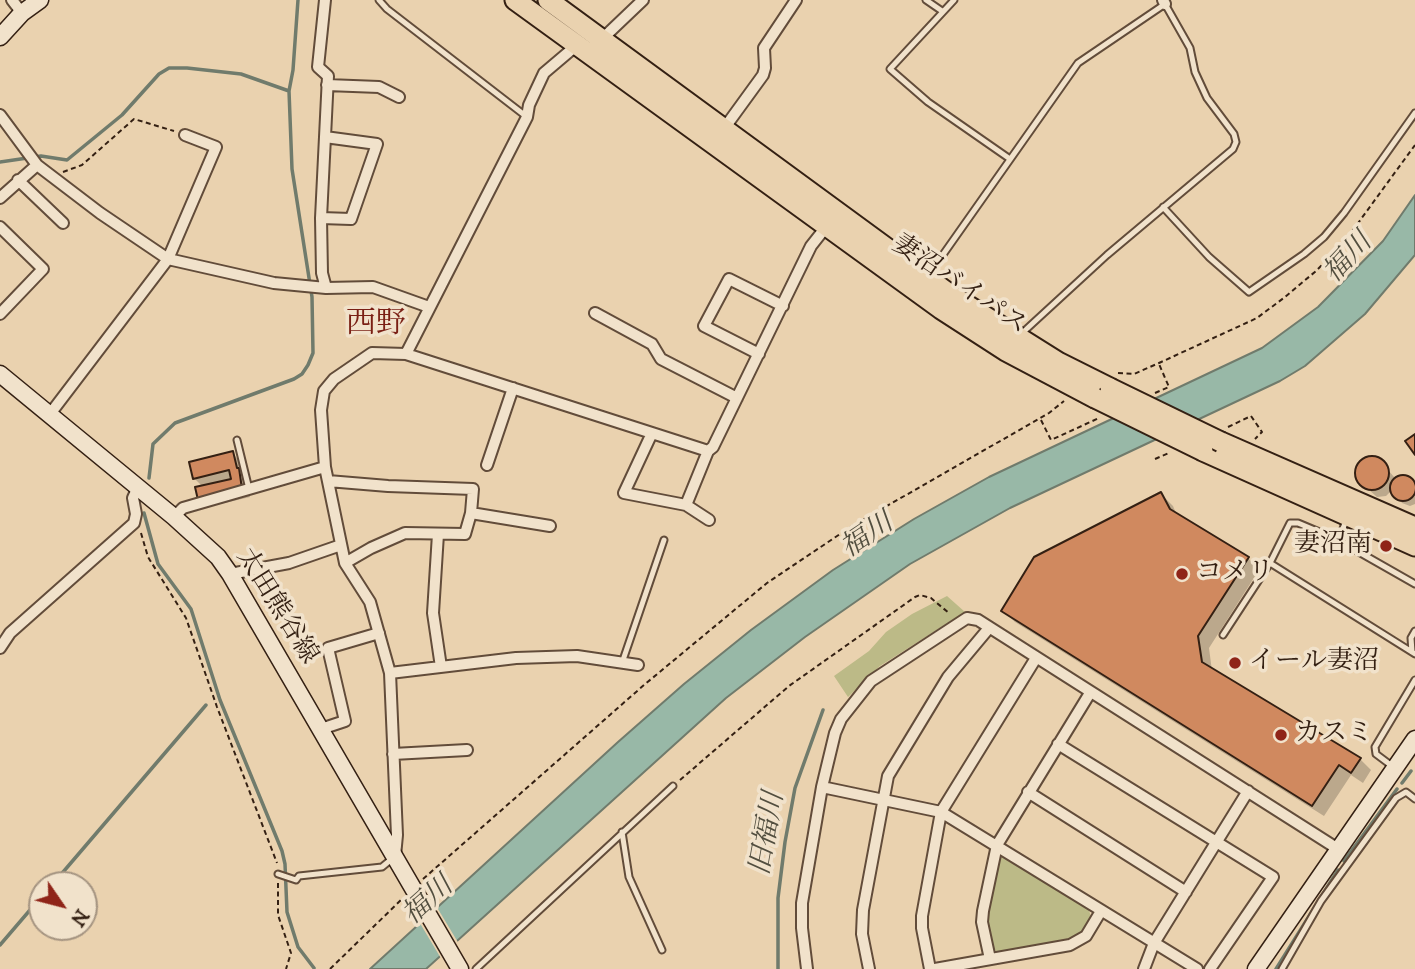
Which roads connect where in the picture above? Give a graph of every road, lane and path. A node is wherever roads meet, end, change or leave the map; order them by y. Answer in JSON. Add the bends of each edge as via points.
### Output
{"nodes":[{"id":1,"x":12,"y":0,"type":"edge"},
{"id":2,"x":40,"y":0,"type":"edge"},
{"id":3,"x":325,"y":0,"type":"edge"},
{"id":4,"x":379,"y":0,"type":"edge"},
{"id":5,"x":515,"y":0,"type":"edge"},
{"id":6,"x":548,"y":0,"type":"edge"},
{"id":7,"x":643,"y":0,"type":"edge"},
{"id":8,"x":796,"y":0,"type":"edge"},
{"id":9,"x":926,"y":0,"type":"edge"},
{"id":10,"x":954,"y":0,"type":"edge"},
{"id":11,"x":1164,"y":2,"type":"edge"},
{"id":12,"x":942,"y":11,"type":"junction"},
{"id":13,"x":22,"y":13,"type":"junction"},
{"id":14,"x":0,"y":37,"type":"edge"},
{"id":15,"x":601,"y":40,"type":"junction"},
{"id":16,"x":577,"y":45,"type":"junction"},
{"id":17,"x":327,"y":85,"type":"junction"},
{"id":18,"x":399,"y":97,"type":"dead end"},
{"id":19,"x":1415,"y":113,"type":"edge"},
{"id":20,"x":0,"y":115,"type":"edge"},
{"id":21,"x":527,"y":117,"type":"junction"},
{"id":22,"x":698,"y":122,"type":"junction"},
{"id":23,"x":723,"y":130,"type":"junction"},
{"id":24,"x":185,"y":135,"type":"joint"},
{"id":25,"x":325,"y":138,"type":"junction"},
{"id":26,"x":1010,"y":159,"type":"junction"},
{"id":27,"x":37,"y":165,"type":"junction"},
{"id":28,"x":52,"y":176,"type":"junction"},
{"id":29,"x":19,"y":180,"type":"junction"},
{"id":30,"x":0,"y":198,"type":"edge"},
{"id":31,"x":1163,"y":207,"type":"junction"},
{"id":32,"x":321,"y":218,"type":"junction"},
{"id":33,"x":62,"y":223,"type":"dead end"},
{"id":34,"x":0,"y":227,"type":"edge"},
{"id":35,"x":826,"y":227,"type":"junction"},
{"id":36,"x":168,"y":259,"type":"junction"},
{"id":37,"x":935,"y":266,"type":"dead end"},
{"id":38,"x":326,"y":288,"type":"junction"},
{"id":39,"x":782,"y":306,"type":"junction"},
{"id":40,"x":429,"y":307,"type":"junction"},
{"id":41,"x":595,"y":313,"type":"dead end"},
{"id":42,"x":0,"y":314,"type":"edge"},
{"id":43,"x":1013,"y":345,"type":"junction"},
{"id":44,"x":406,"y":354,"type":"junction"},
{"id":45,"x":759,"y":354,"type":"junction"},
{"id":46,"x":1159,"y":363,"type":"dead end"},
{"id":47,"x":0,"y":374,"type":"edge"},
{"id":48,"x":1169,"y":387,"type":"dead end"},
{"id":49,"x":513,"y":388,"type":"junction"},
{"id":50,"x":1103,"y":393,"type":"junction"},
{"id":51,"x":1068,"y":396,"type":"dead end"},
{"id":52,"x":737,"y":398,"type":"junction"},
{"id":53,"x":50,"y":414,"type":"junction"},
{"id":54,"x":1040,"y":418,"type":"junction"},
{"id":55,"x":652,"y":433,"type":"junction"},
{"id":56,"x":237,"y":440,"type":"dead end"},
{"id":57,"x":1051,"y":440,"type":"dead end"},
{"id":58,"x":708,"y":451,"type":"junction"},
{"id":59,"x":487,"y":465,"type":"dead end"},
{"id":60,"x":325,"y":467,"type":"junction"},
{"id":61,"x":328,"y":481,"type":"junction"},
{"id":62,"x":138,"y":487,"type":"junction"},
{"id":63,"x":249,"y":489,"type":"junction"},
{"id":64,"x":686,"y":505,"type":"junction"},
{"id":65,"x":471,"y":513,"type":"junction"},
{"id":66,"x":1348,"y":515,"type":"junction"},
{"id":67,"x":174,"y":517,"type":"junction"},
{"id":68,"x":709,"y":520,"type":"dead end"},
{"id":69,"x":134,"y":523,"type":"junction"},
{"id":70,"x":550,"y":526,"type":"dead end"},
{"id":71,"x":1415,"y":527,"type":"edge"},
{"id":72,"x":438,"y":534,"type":"junction"},
{"id":73,"x":664,"y":540,"type":"dead end"},
{"id":74,"x":1339,"y":540,"type":"junction"},
{"id":75,"x":341,"y":545,"type":"junction"},
{"id":76,"x":1415,"y":546,"type":"edge"},
{"id":77,"x":345,"y":563,"type":"junction"},
{"id":78,"x":1270,"y":563,"type":"junction"},
{"id":79,"x":230,"y":575,"type":"junction"},
{"id":80,"x":1415,"y":584,"type":"edge"},
{"id":81,"x":955,"y":618,"type":"dead end"},
{"id":82,"x":989,"y":628,"type":"junction"},
{"id":83,"x":1415,"y":631,"type":"edge"},
{"id":84,"x":379,"y":634,"type":"junction"},
{"id":85,"x":1223,"y":635,"type":"dead end"},
{"id":86,"x":0,"y":648,"type":"edge"},
{"id":87,"x":1413,"y":653,"type":"edge"},
{"id":88,"x":1036,"y":658,"type":"junction"},
{"id":89,"x":621,"y":664,"type":"junction"},
{"id":90,"x":638,"y":665,"type":"dead end"},
{"id":91,"x":441,"y":667,"type":"junction"},
{"id":92,"x":390,"y":673,"type":"junction"},
{"id":93,"x":1415,"y":680,"type":"edge"},
{"id":94,"x":1090,"y":693,"type":"junction"},
{"id":95,"x":321,"y":729,"type":"junction"},
{"id":96,"x":1415,"y":739,"type":"edge"},
{"id":97,"x":1058,"y":744,"type":"junction"},
{"id":98,"x":467,"y":750,"type":"dead end"},
{"id":99,"x":393,"y":754,"type":"junction"},
{"id":100,"x":1395,"y":768,"type":"junction"},
{"id":101,"x":673,"y":786,"type":"joint"},
{"id":102,"x":822,"y":788,"type":"junction"},
{"id":103,"x":1028,"y":792,"type":"junction"},
{"id":104,"x":1248,"y":792,"type":"junction"},
{"id":105,"x":882,"y":799,"type":"junction"},
{"id":106,"x":1415,"y":799,"type":"edge"},
{"id":107,"x":941,"y":813,"type":"junction"},
{"id":108,"x":622,"y":832,"type":"junction"},
{"id":109,"x":1218,"y":841,"type":"junction"},
{"id":110,"x":997,"y":845,"type":"junction"},
{"id":111,"x":1339,"y":849,"type":"junction"},
{"id":112,"x":395,"y":856,"type":"junction"},
{"id":113,"x":278,"y":874,"type":"junction"},
{"id":114,"x":416,"y":887,"type":"junction"},
{"id":115,"x":1186,"y":892,"type":"junction"},
{"id":116,"x":1101,"y":911,"type":"junction"},
{"id":117,"x":1154,"y":943,"type":"junction"},
{"id":118,"x":662,"y":950,"type":"dead end"},
{"id":119,"x":990,"y":958,"type":"junction"},
{"id":120,"x":286,"y":969,"type":"edge"},
{"id":121,"x":330,"y":969,"type":"edge"},
{"id":122,"x":460,"y":969,"type":"edge"},
{"id":123,"x":476,"y":969,"type":"edge"},
{"id":124,"x":807,"y":969,"type":"edge"},
{"id":125,"x":869,"y":969,"type":"edge"},
{"id":126,"x":933,"y":969,"type":"edge"},
{"id":127,"x":1144,"y":969,"type":"edge"},
{"id":128,"x":1197,"y":969,"type":"edge"},
{"id":129,"x":1210,"y":969,"type":"edge"},
{"id":130,"x":1256,"y":969,"type":"edge"},
{"id":131,"x":1282,"y":969,"type":"edge"}],
"edges":[{"from":1,"to":13,"type":"street"},
{"from":2,"to":13,"type":"main road"},
{"from":3,"to":17,"type":"street","via":[[318,67],[328,76]]},
{"from":4,"to":21,"type":"lane"},
{"from":5,"to":16,"type":"highway","name":"妻沼バイパス"},
{"from":6,"to":15,"type":"highway","name":"妻沼バイパス"},
{"from":7,"to":15,"type":"street"},
{"from":8,"to":23,"type":"street","via":[[764,48],[763,75]]},
{"from":9,"to":12,"type":"lane"},
{"from":10,"to":12,"type":"lane"},
{"from":11,"to":26,"type":"lane","via":[[1078,63]]},
{"from":11,"to":31,"type":"lane","via":[[1190,48],[1207,97],[1236,142]]},
{"from":12,"to":26,"type":"lane","via":[[890,69],[928,102]]},
{"from":13,"to":14,"type":"main road"},
{"from":15,"to":22,"type":"highway","name":"妻沼バイパス"},
{"from":16,"to":21,"type":"street","via":[[544,73]]},
{"from":16,"to":22,"type":"highway","name":"妻沼バイパス"},
{"from":17,"to":18,"type":"street","via":[[379,87]]},
{"from":17,"to":25,"type":"street"},
{"from":19,"to":31,"type":"lane","via":[[1324,237],[1249,292]]},
{"from":20,"to":27,"type":"street"},
{"from":21,"to":40,"type":"street"},
{"from":22,"to":23,"type":"highway","name":"妻沼バイパス"},
{"from":22,"to":35,"type":"highway","name":"妻沼バイパス"},
{"from":23,"to":43,"type":"highway","name":"妻沼バイパス"},
{"from":24,"to":28,"type":"path","via":[[134,119],[82,165]]},
{"from":24,"to":36,"type":"street","via":[[216,147]]},
{"from":25,"to":32,"type":"street"},
{"from":25,"to":32,"type":"street","via":[[377,144],[351,219]]},
{"from":26,"to":37,"type":"lane"},
{"from":27,"to":28,"type":"street"},
{"from":27,"to":29,"type":"street"},
{"from":28,"to":36,"type":"street"},
{"from":29,"to":30,"type":"street"},
{"from":29,"to":33,"type":"street"},
{"from":31,"to":43,"type":"lane","via":[[1025,328]]},
{"from":32,"to":38,"type":"street"},
{"from":34,"to":42,"type":"street","via":[[43,269]]},
{"from":35,"to":39,"type":"street","via":[[811,246]]},
{"from":35,"to":43,"type":"highway","name":"妻沼バイパス","via":[[941,309]]},
{"from":36,"to":38,"type":"street","via":[[274,283]]},
{"from":36,"to":53,"type":"street"},
{"from":38,"to":40,"type":"street","via":[[373,287]]},
{"from":39,"to":45,"type":"street"},
{"from":39,"to":45,"type":"street","via":[[729,279],[704,326]]},
{"from":40,"to":44,"type":"street"},
{"from":41,"to":52,"type":"street","via":[[652,344],[661,359]]},
{"from":43,"to":50,"type":"highway","name":"妻沼バイパス"},
{"from":44,"to":49,"type":"street"},
{"from":44,"to":60,"type":"street","via":[[372,353],[324,391]]},
{"from":45,"to":52,"type":"street"},
{"from":46,"to":48,"type":"path"},
{"from":47,"to":53,"type":"main road","name":"太田熊谷線"},
{"from":49,"to":55,"type":"street"},
{"from":49,"to":59,"type":"street"},
{"from":50,"to":66,"type":"highway","name":"妻沼バイパス","bridge":true,"via":[[1203,451]]},
{"from":50,"to":71,"type":"highway","name":"妻沼バイパス","bridge":true},
{"from":51,"to":54,"type":"path"},
{"from":52,"to":58,"type":"street"},
{"from":53,"to":62,"type":"main road","name":"太田熊谷線"},
{"from":54,"to":57,"type":"path"},
{"from":54,"to":114,"type":"path","via":[[852,526],[767,583]]},
{"from":55,"to":58,"type":"street"},
{"from":55,"to":64,"type":"street","via":[[624,493]]},
{"from":56,"to":63,"type":"lane"},
{"from":58,"to":64,"type":"street"},
{"from":60,"to":61,"type":"street"},
{"from":60,"to":63,"type":"street"},
{"from":61,"to":65,"type":"street","via":[[473,489]]},
{"from":61,"to":75,"type":"street"},
{"from":62,"to":67,"type":"main road","name":"太田熊谷線"},
{"from":62,"to":69,"type":"street","via":[[133,498]]},
{"from":63,"to":67,"type":"street","via":[[183,508]]},
{"from":64,"to":68,"type":"street"},
{"from":65,"to":70,"type":"street"},
{"from":65,"to":72,"type":"street","via":[[465,534]]},
{"from":66,"to":74,"type":"lane"},
{"from":66,"to":76,"type":"highway","name":"妻沼バイパス"},
{"from":67,"to":79,"type":"main road","name":"太田熊谷線","via":[[203,541]]},
{"from":69,"to":86,"type":"street","via":[[10,633]]},
{"from":69,"to":113,"type":"path","via":[[148,557],[186,618]]},
{"from":72,"to":77,"type":"street","via":[[405,533]]},
{"from":72,"to":91,"type":"street","via":[[433,613]]},
{"from":73,"to":89,"type":"lane"},
{"from":74,"to":78,"type":"lane","via":[[1290,523]]},
{"from":74,"to":80,"type":"lane"},
{"from":75,"to":77,"type":"street"},
{"from":75,"to":79,"type":"street","via":[[289,563]]},
{"from":77,"to":84,"type":"street","via":[[370,602]]},
{"from":78,"to":85,"type":"lane"},
{"from":78,"to":87,"type":"lane"},
{"from":79,"to":95,"type":"main road","name":"太田熊谷線"},
{"from":81,"to":101,"type":"path","via":[[931,598],[915,597],[789,686]]},
{"from":82,"to":88,"type":"street"},
{"from":82,"to":102,"type":"street","via":[[967,618],[871,681],[841,719]]},
{"from":82,"to":105,"type":"street","via":[[948,677],[906,744],[888,776]]},
{"from":83,"to":87,"type":"lane"},
{"from":84,"to":92,"type":"street"},
{"from":84,"to":95,"type":"street","via":[[328,648],[345,721]]},
{"from":88,"to":94,"type":"street"},
{"from":88,"to":107,"type":"street"},
{"from":89,"to":90,"type":"street"},
{"from":89,"to":91,"type":"street","via":[[577,656]]},
{"from":91,"to":92,"type":"street"},
{"from":92,"to":99,"type":"street"},
{"from":93,"to":100,"type":"lane","via":[[1375,747],[1376,754]]},
{"from":94,"to":97,"type":"street"},
{"from":94,"to":104,"type":"street"},
{"from":95,"to":112,"type":"main road","name":"太田熊谷線"},
{"from":96,"to":100,"type":"main road"},
{"from":97,"to":103,"type":"street"},
{"from":97,"to":109,"type":"street"},
{"from":98,"to":99,"type":"street"},
{"from":99,"to":112,"type":"street"},
{"from":100,"to":111,"type":"main road"},
{"from":101,"to":108,"type":"lane"},
{"from":102,"to":105,"type":"street"},
{"from":102,"to":124,"type":"street","via":[[802,903]]},
{"from":103,"to":110,"type":"street"},
{"from":103,"to":115,"type":"street"},
{"from":104,"to":109,"type":"street"},
{"from":104,"to":111,"type":"street"},
{"from":105,"to":107,"type":"street"},
{"from":105,"to":125,"type":"street","via":[[863,911]]},
{"from":106,"to":131,"type":"lane","via":[[1406,792],[1396,798],[1321,901]]},
{"from":107,"to":110,"type":"street"},
{"from":107,"to":126,"type":"street","via":[[922,916]]},
{"from":108,"to":118,"type":"lane","via":[[629,877]]},
{"from":108,"to":123,"type":"lane"},
{"from":109,"to":115,"type":"street"},
{"from":109,"to":129,"type":"street","via":[[1273,877]]},
{"from":110,"to":116,"type":"street"},
{"from":110,"to":119,"type":"street","via":[[982,922]]},
{"from":111,"to":130,"type":"main road"},
{"from":112,"to":113,"type":"lane","via":[[382,867],[299,876],[296,880]]},
{"from":112,"to":114,"type":"main road","name":"太田熊谷線"},
{"from":113,"to":120,"type":"path","via":[[278,915],[291,953]]},
{"from":114,"to":121,"type":"path"},
{"from":114,"to":122,"type":"main road","name":"太田熊谷線"},
{"from":115,"to":117,"type":"street"},
{"from":116,"to":117,"type":"street"},
{"from":116,"to":119,"type":"street","via":[[1081,941]]},
{"from":117,"to":127,"type":"street"},
{"from":117,"to":128,"type":"street"},
{"from":119,"to":126,"type":"street"}]}
